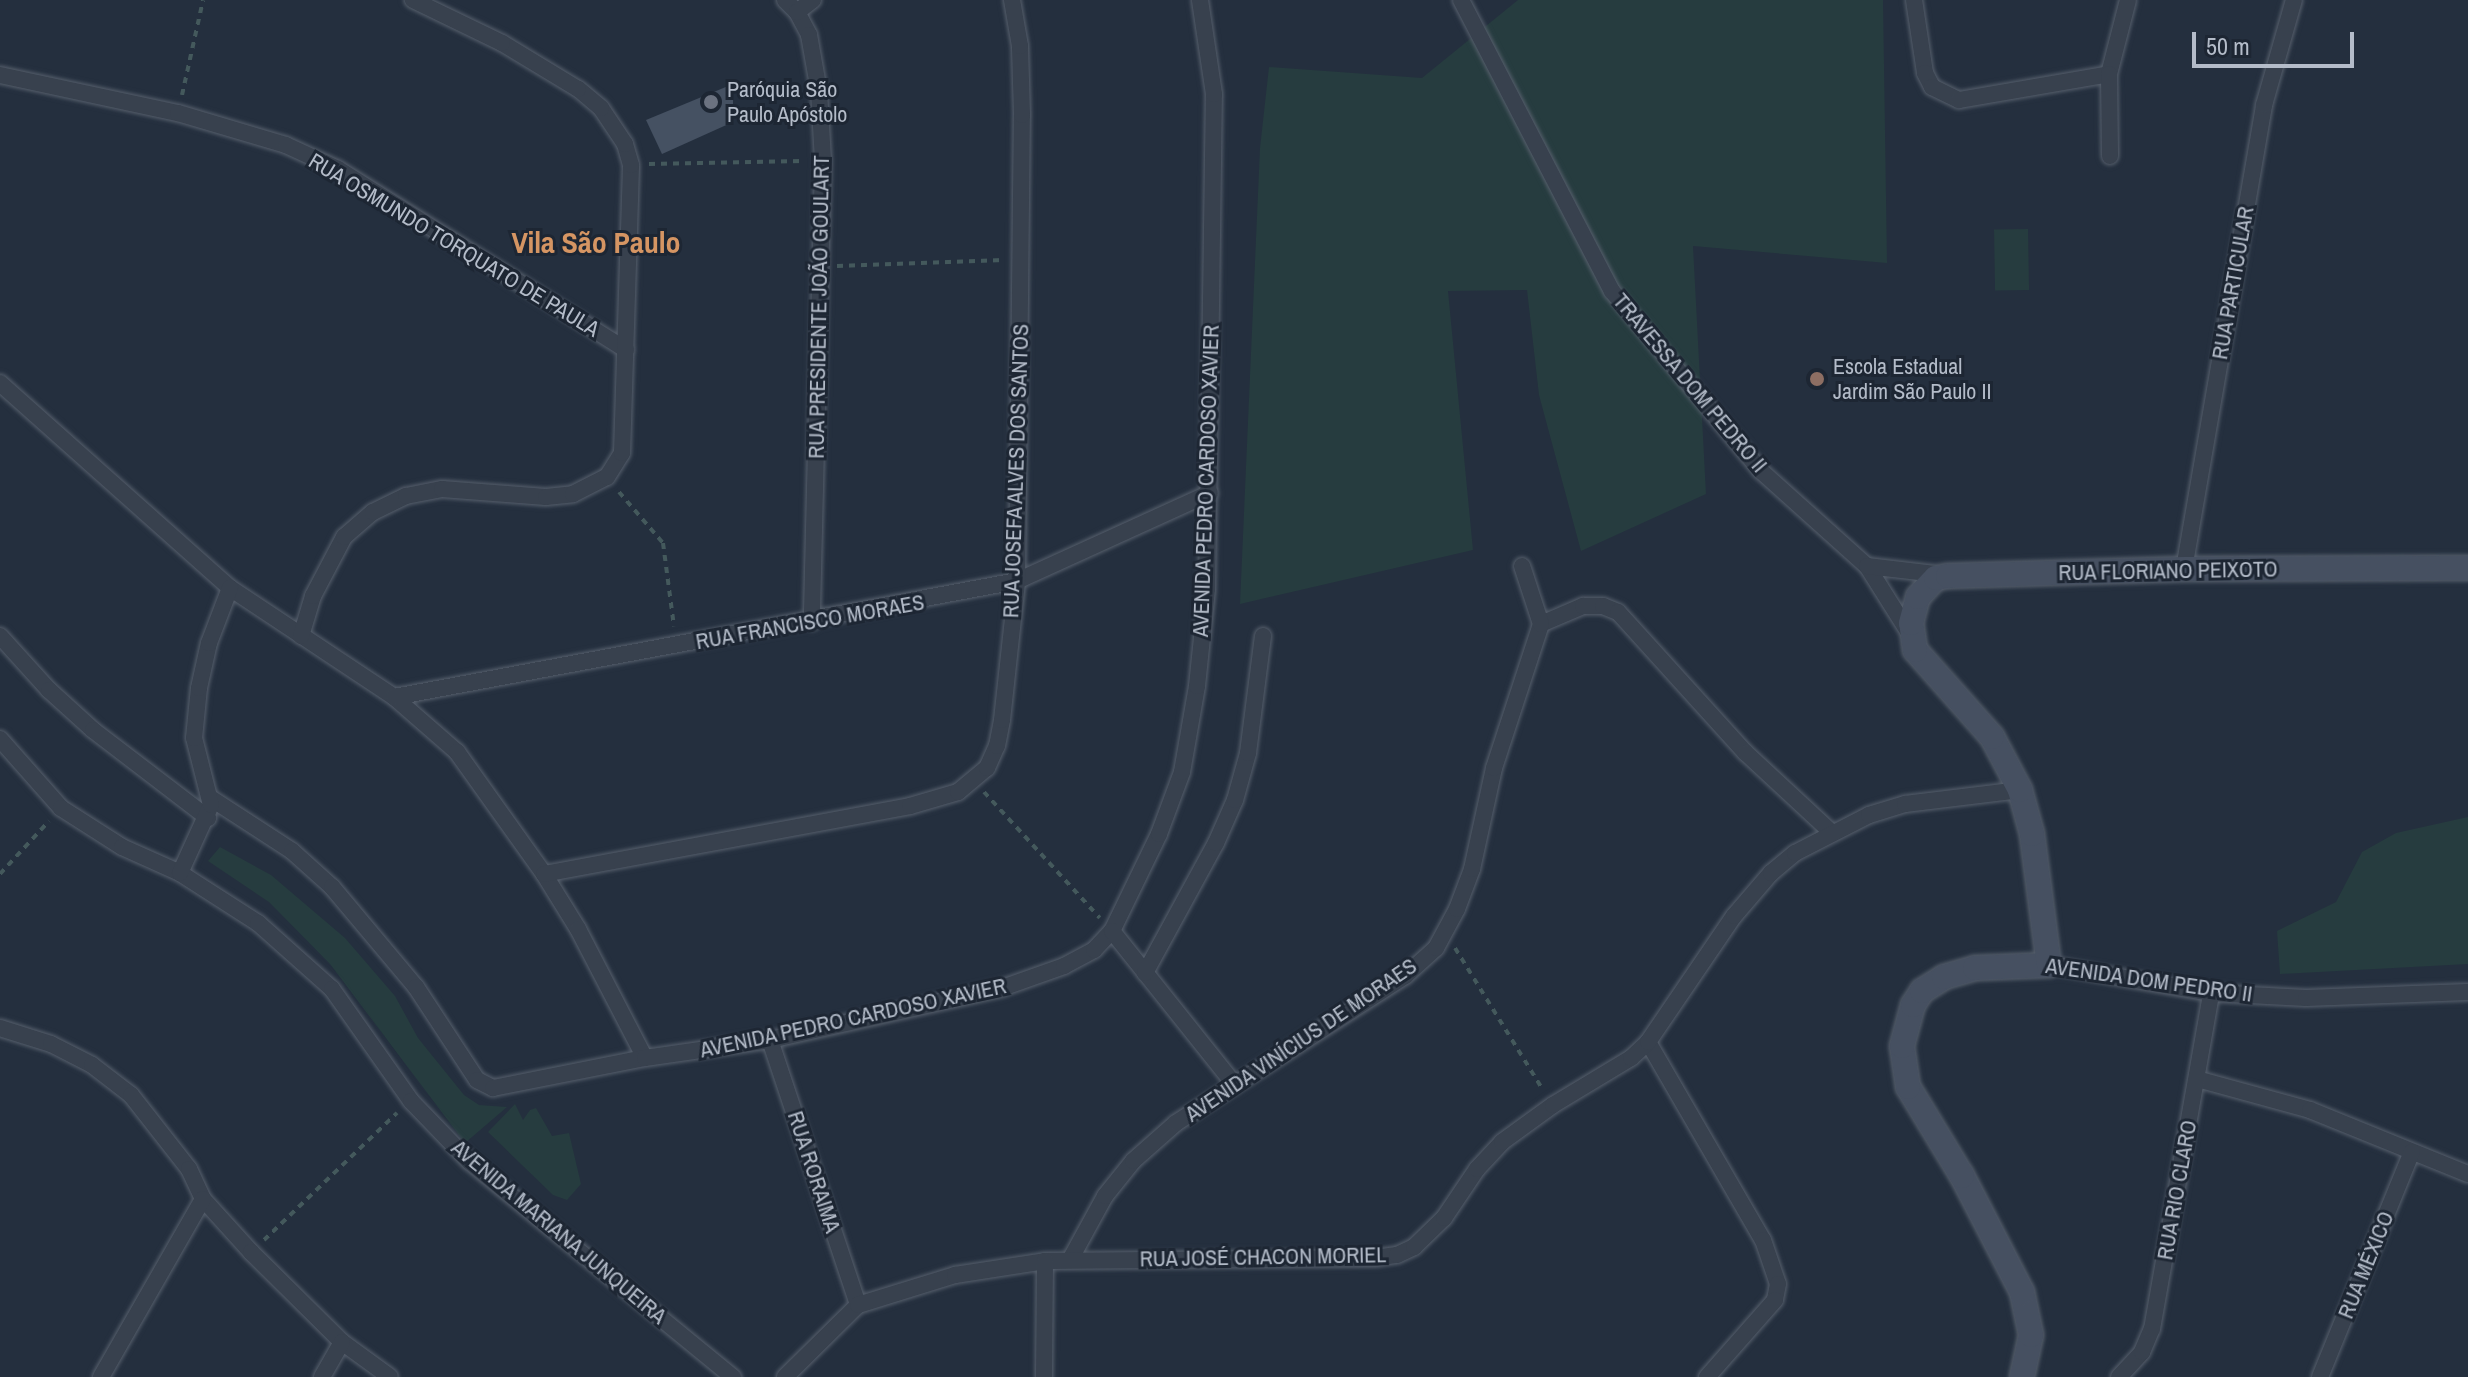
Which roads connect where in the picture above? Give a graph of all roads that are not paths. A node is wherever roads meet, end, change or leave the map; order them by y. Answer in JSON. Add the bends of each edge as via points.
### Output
{"nodes":[{"id":1,"x":413,"y":0,"type":"edge"},
{"id":2,"x":813,"y":0,"type":"edge"},
{"id":3,"x":1012,"y":0,"type":"edge"},
{"id":4,"x":1200,"y":0,"type":"edge"},
{"id":5,"x":1461,"y":0,"type":"edge"},
{"id":6,"x":1914,"y":0,"type":"edge"},
{"id":7,"x":2128,"y":0,"type":"edge"},
{"id":8,"x":2294,"y":0,"type":"edge"},
{"id":9,"x":791,"y":6,"type":"edge"},
{"id":10,"x":2109,"y":74,"type":"junction"},
{"id":11,"x":0,"y":75,"type":"edge"},
{"id":12,"x":2110,"y":156,"type":"dead end"},
{"id":13,"x":626,"y":350,"type":"junction"},
{"id":14,"x":0,"y":383,"type":"edge"},
{"id":15,"x":1210,"y":493,"type":"junction"},
{"id":16,"x":1522,"y":566,"type":"dead end"},
{"id":17,"x":1867,"y":566,"type":"junction"},
{"id":18,"x":2468,"y":568,"type":"edge"},
{"id":19,"x":2184,"y":569,"type":"junction"},
{"id":20,"x":1948,"y":576,"type":"junction"},
{"id":21,"x":1017,"y":581,"type":"junction"},
{"id":22,"x":230,"y":588,"type":"junction"},
{"id":23,"x":812,"y":622,"type":"junction"},
{"id":24,"x":1541,"y":624,"type":"junction"},
{"id":25,"x":0,"y":636,"type":"edge"},
{"id":26,"x":301,"y":636,"type":"junction"},
{"id":27,"x":1263,"y":636,"type":"dead end"},
{"id":28,"x":1912,"y":638,"type":"junction"},
{"id":29,"x":394,"y":697,"type":"junction"},
{"id":30,"x":0,"y":739,"type":"edge"},
{"id":31,"x":2020,"y":790,"type":"junction"},
{"id":32,"x":212,"y":799,"type":"junction"},
{"id":33,"x":208,"y":818,"type":"junction"},
{"id":34,"x":1831,"y":832,"type":"junction"},
{"id":35,"x":180,"y":873,"type":"junction"},
{"id":36,"x":544,"y":874,"type":"junction"},
{"id":37,"x":1112,"y":931,"type":"junction"},
{"id":38,"x":2049,"y":965,"type":"junction"},
{"id":39,"x":1145,"y":973,"type":"junction"},
{"id":40,"x":2468,"y":992,"type":"edge"},
{"id":41,"x":2211,"y":993,"type":"junction"},
{"id":42,"x":0,"y":1028,"type":"edge"},
{"id":43,"x":770,"y":1040,"type":"junction"},
{"id":44,"x":1648,"y":1042,"type":"junction"},
{"id":45,"x":645,"y":1058,"type":"junction"},
{"id":46,"x":2197,"y":1079,"type":"junction"},
{"id":47,"x":1235,"y":1085,"type":"junction"},
{"id":48,"x":2412,"y":1152,"type":"junction"},
{"id":49,"x":2468,"y":1174,"type":"edge"},
{"id":50,"x":203,"y":1199,"type":"junction"},
{"id":51,"x":1070,"y":1260,"type":"junction"},
{"id":52,"x":1045,"y":1261,"type":"junction"},
{"id":53,"x":858,"y":1305,"type":"junction"},
{"id":54,"x":342,"y":1342,"type":"junction"},
{"id":55,"x":101,"y":1377,"type":"edge"},
{"id":56,"x":322,"y":1377,"type":"edge"},
{"id":57,"x":390,"y":1377,"type":"edge"},
{"id":58,"x":733,"y":1377,"type":"edge"},
{"id":59,"x":785,"y":1377,"type":"edge"},
{"id":60,"x":1044,"y":1377,"type":"edge"},
{"id":61,"x":1707,"y":1377,"type":"edge"},
{"id":62,"x":2022,"y":1377,"type":"edge"},
{"id":63,"x":2119,"y":1377,"type":"edge"},
{"id":64,"x":2320,"y":1377,"type":"edge"}],
"edges":[{"from":1,"to":13,"type":"street","via":[[502,43],[578,89],[616,126],[631,165]]},
{"from":2,"to":9,"type":"street"},
{"from":3,"to":21,"type":"street","name":"RUA JOSEFA ALVES DOS SANTOS","via":[[1020,46]]},
{"from":4,"to":15,"type":"street","name":"AVENIDA PEDRO CARDOSO XAVIER","via":[[1214,94]]},
{"from":5,"to":17,"type":"street","name":"TRAVESSA DOM PEDRO II","via":[[1612,291],[1761,471]]},
{"from":6,"to":10,"type":"street","via":[[1925,73],[1932,87],[1947,96],[1959,100]]},
{"from":7,"to":10,"type":"street"},
{"from":8,"to":19,"type":"street","name":"RUA PARTICULAR","via":[[2264,105]]},
{"from":9,"to":23,"type":"street","name":"RUA PRESIDENTE JOÃO GOULART","via":[[809,35],[823,161]]},
{"from":10,"to":12,"type":"street"},
{"from":11,"to":13,"type":"street","name":"RUA OSMUNDO TORQUATO DE PAULA","via":[[178,113],[286,145],[338,169]]},
{"from":13,"to":26,"type":"street","via":[[622,453],[607,477],[581,491],[546,497],[442,489],[406,496],[373,512],[344,537],[313,596]]},
{"from":14,"to":22,"type":"street"},
{"from":15,"to":21,"type":"street","name":"RUA FRANCISCO MORAES"},
{"from":15,"to":37,"type":"street","name":"AVENIDA PEDRO CARDOSO XAVIER","via":[[1207,589],[1182,772]]},
{"from":16,"to":24,"type":"street"},
{"from":17,"to":20,"type":"street"},
{"from":17,"to":28,"type":"street","name":"TRAVESSA DOM PEDRO II"},
{"from":18,"to":19,"type":"street","name":"RUA FLORIANO PEIXOTO"},
{"from":19,"to":20,"type":"street","name":"RUA FLORIANO PEIXOTO"},
{"from":20,"to":28,"type":"street","via":[[1936,578],[1918,597]]},
{"from":21,"to":23,"type":"street","name":"RUA FRANCISCO MORAES"},
{"from":21,"to":36,"type":"street","name":"RUA JOSEFA ALVES DOS SANTOS","via":[[997,746],[987,768],[958,792],[910,806]]},
{"from":22,"to":26,"type":"street"},
{"from":22,"to":32,"type":"street","via":[[209,643],[194,738]]},
{"from":23,"to":29,"type":"street","name":"RUA FRANCISCO MORAES"},
{"from":24,"to":34,"type":"street","via":[[1583,606],[1618,612],[1746,753]]},
{"from":24,"to":47,"type":"street","name":"AVENIDA VINÍCIUS DE MORAES","via":[[1494,768],[1472,869],[1436,948],[1405,976]]},
{"from":25,"to":33,"type":"street","via":[[93,730]]},
{"from":26,"to":29,"type":"street"},
{"from":27,"to":39,"type":"street","via":[[1248,753],[1235,800]]},
{"from":28,"to":31,"type":"street","name":"TRAVESSA DOM PEDRO II","via":[[1915,650],[1992,737]]},
{"from":29,"to":36,"type":"street","via":[[457,752]]},
{"from":30,"to":35,"type":"street","name":"AVENIDA MARIANA JUNQUEIRA","via":[[61,808],[122,847]]},
{"from":31,"to":34,"type":"street","name":"RUA JOSÉ CHACON MORIEL","via":[[1905,804]]},
{"from":31,"to":38,"type":"street","name":"TRAVESSA DOM PEDRO II","via":[[2032,834]]},
{"from":32,"to":33,"type":"street"},
{"from":32,"to":45,"type":"street","name":"AVENIDA PEDRO CARDOSO XAVIER","via":[[292,851],[332,887],[416,987],[477,1080],[498,1087]]},
{"from":33,"to":35,"type":"street"},
{"from":34,"to":44,"type":"street","name":"RUA JOSÉ CHACON MORIEL","via":[[1771,873],[1734,916]]},
{"from":35,"to":58,"type":"street","name":"AVENIDA MARIANA JUNQUEIRA","via":[[258,923],[332,989],[411,1101],[470,1162]]},
{"from":36,"to":45,"type":"street"},
{"from":37,"to":39,"type":"street"},
{"from":37,"to":43,"type":"street","name":"AVENIDA PEDRO CARDOSO XAVIER","via":[[1094,950],[1064,966],[1002,988]]},
{"from":38,"to":41,"type":"street","name":"AVENIDA DOM PEDRO II"},
{"from":38,"to":62,"type":"street","name":"AVENIDA DOM PEDRO II","via":[[1975,968],[1944,977],[1922,991],[1913,1005],[1902,1046],[1908,1087],[2022,1292],[2031,1335]]},
{"from":39,"to":47,"type":"street"},
{"from":40,"to":41,"type":"street","name":"AVENIDA DOM PEDRO II","via":[[2306,998]]},
{"from":41,"to":46,"type":"street","name":"RUA RIO CLARO"},
{"from":42,"to":50,"type":"street","via":[[51,1044],[92,1065],[131,1095],[189,1169]]},
{"from":43,"to":45,"type":"street","name":"AVENIDA PEDRO CARDOSO XAVIER"},
{"from":43,"to":53,"type":"street","name":"RUA RORAIMA"},
{"from":44,"to":51,"type":"street","name":"RUA JOSÉ CHACON MORIEL","via":[[1502,1142],[1428,1235],[1397,1255]]},
{"from":44,"to":61,"type":"street","via":[[1763,1240],[1778,1284],[1770,1307]]},
{"from":46,"to":48,"type":"street","via":[[2310,1110]]},
{"from":46,"to":63,"type":"street","name":"RUA RIO CLARO","via":[[2152,1329],[2142,1352]]},
{"from":47,"to":51,"type":"street","name":"AVENIDA VINÍCIUS DE MORAES","via":[[1176,1123],[1133,1161],[1086,1225]]},
{"from":48,"to":49,"type":"street"},
{"from":48,"to":64,"type":"street","name":"RUA MÉXICO"},
{"from":50,"to":54,"type":"street"},
{"from":50,"to":55,"type":"street"},
{"from":51,"to":52,"type":"street","name":"RUA JOSÉ CHACON MORIEL"},
{"from":52,"to":53,"type":"street","name":"RUA JOSÉ CHACON MORIEL","via":[[955,1275]]},
{"from":52,"to":60,"type":"street"},
{"from":53,"to":59,"type":"street","name":"RUA JOSÉ CHACON MORIEL"},
{"from":54,"to":56,"type":"street"},
{"from":54,"to":57,"type":"street"}]}
